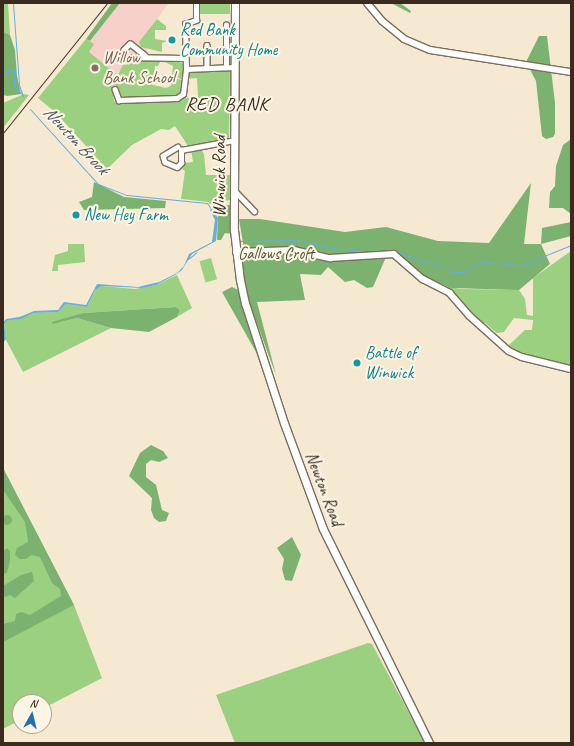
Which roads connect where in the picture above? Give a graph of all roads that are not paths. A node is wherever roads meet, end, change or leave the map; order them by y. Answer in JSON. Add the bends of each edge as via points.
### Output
{"nodes":[{"id":1,"x":196,"y":3,"type":"edge"},
{"id":2,"x":235,"y":3,"type":"edge"},
{"id":3,"x":367,"y":3,"type":"edge"},
{"id":4,"x":226,"y":25,"type":"dead end"},
{"id":5,"x":206,"y":45,"type":"dead end"},
{"id":6,"x":145,"y":56,"type":"junction"},
{"id":7,"x":184,"y":58,"type":"junction"},
{"id":8,"x":226,"y":67,"type":"junction"},
{"id":9,"x":207,"y":68,"type":"junction"},
{"id":10,"x":235,"y":68,"type":"junction"},
{"id":11,"x":186,"y":70,"type":"junction"},
{"id":12,"x":571,"y":72,"type":"edge"},
{"id":13,"x":115,"y":89,"type":"dead end"},
{"id":14,"x":235,"y":140,"type":"junction"},
{"id":15,"x":178,"y":147,"type":"dead end"},
{"id":16,"x":234,"y":191,"type":"junction"},
{"id":17,"x":254,"y":210,"type":"dead end"},
{"id":18,"x":234,"y":230,"type":"joint"},
{"id":19,"x":236,"y":252,"type":"junction"},
{"id":20,"x":571,"y":369,"type":"edge"},
{"id":21,"x":429,"y":743,"type":"edge"}],
"edges":[{"from":1,"to":7,"type":"street","via":[[196,20],[185,24]]},
{"from":2,"to":10,"type":"main road","name":"Winwick Road"},
{"from":3,"to":12,"type":"main road","via":[[382,21],[404,39],[430,50]]},
{"from":4,"to":8,"type":"street"},
{"from":5,"to":9,"type":"street"},
{"from":6,"to":6,"type":"street","via":[[130,56],[123,57],[124,50],[130,44]]},
{"from":6,"to":7,"type":"street"},
{"from":7,"to":11,"type":"street"},
{"from":8,"to":9,"type":"street"},
{"from":8,"to":10,"type":"street"},
{"from":9,"to":11,"type":"street"},
{"from":10,"to":14,"type":"main road","name":"Winwick Road"},
{"from":11,"to":13,"type":"street","via":[[183,94],[176,98],[118,100]]},
{"from":14,"to":15,"type":"street","via":[[181,150],[181,163],[177,167],[165,162],[163,156]]},
{"from":14,"to":16,"type":"main road","name":"Winwick Road"},
{"from":16,"to":17,"type":"street"},
{"from":16,"to":18,"type":"main road","name":"Winwick Road"},
{"from":18,"to":19,"type":"main road","name":"Newton Road"},
{"from":19,"to":20,"type":"street","via":[[294,250],[330,258],[394,254],[423,279],[450,293],[470,316],[509,351],[522,357]]},
{"from":19,"to":21,"type":"main road","name":"Newton Road","via":[[249,315],[318,518]]}]}
